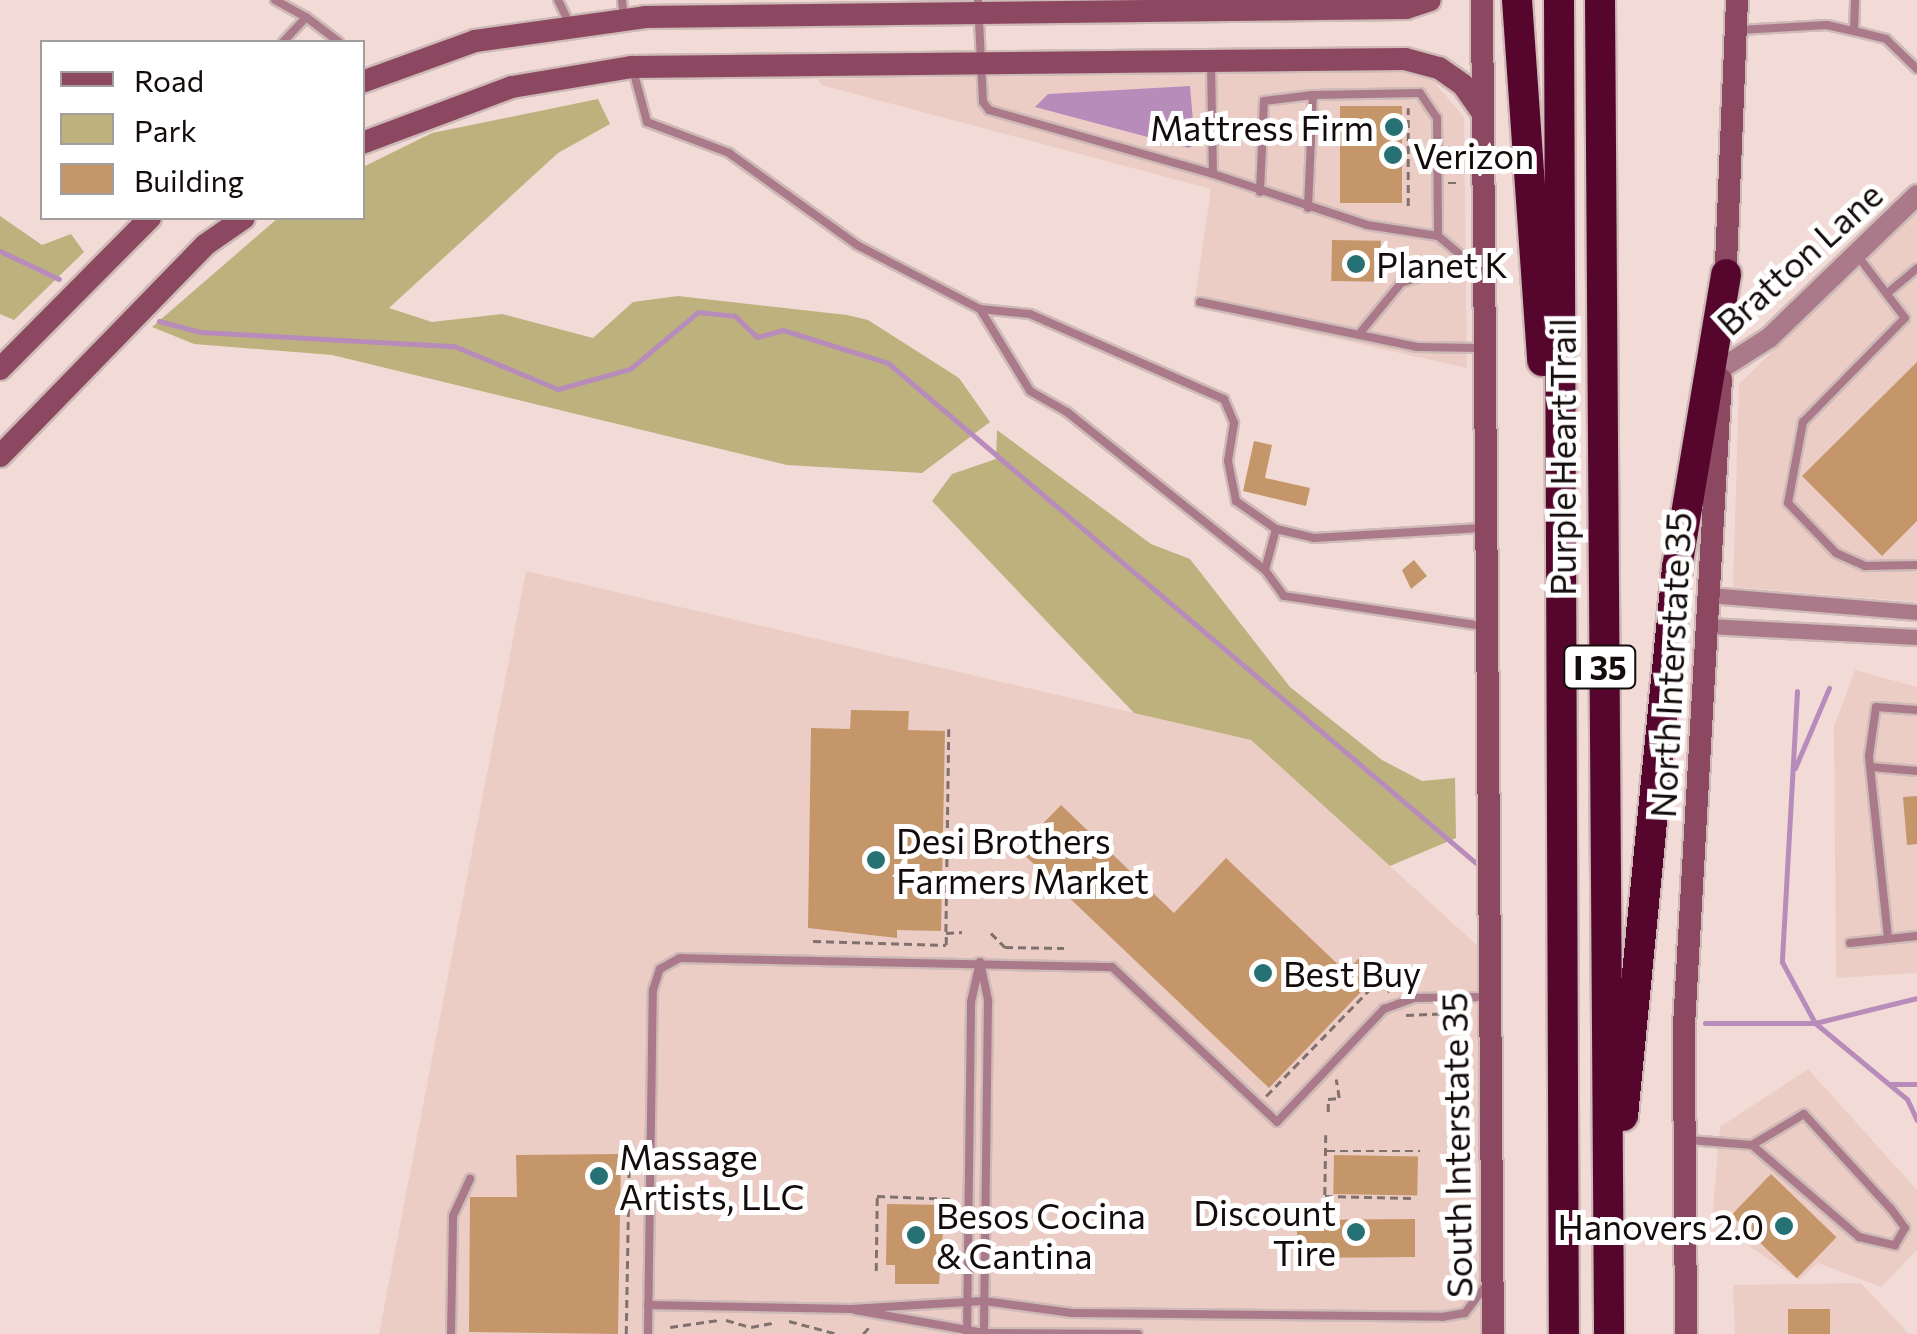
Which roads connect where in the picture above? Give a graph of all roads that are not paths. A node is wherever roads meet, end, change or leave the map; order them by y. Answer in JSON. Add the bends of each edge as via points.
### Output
{"nodes":[{"id":1,"x":276,"y":0,"type":"edge"},
{"id":2,"x":558,"y":0,"type":"edge"},
{"id":3,"x":1430,"y":0,"type":"edge"},
{"id":4,"x":1482,"y":0,"type":"edge"},
{"id":5,"x":1518,"y":0,"type":"edge"},
{"id":6,"x":1559,"y":0,"type":"edge"},
{"id":7,"x":1600,"y":0,"type":"edge"},
{"id":8,"x":1737,"y":0,"type":"edge"},
{"id":9,"x":1855,"y":0,"type":"edge"},
{"id":10,"x":1137,"y":5,"type":"edge"},
{"id":11,"x":978,"y":6,"type":"edge"},
{"id":12,"x":623,"y":9,"type":"edge"},
{"id":13,"x":306,"y":17,"type":"junction"},
{"id":14,"x":570,"y":23,"type":"junction"},
{"id":15,"x":1736,"y":30,"type":"junction"},
{"id":16,"x":1854,"y":31,"type":"junction"},
{"id":17,"x":285,"y":40,"type":"edge"},
{"id":18,"x":336,"y":40,"type":"edge"},
{"id":19,"x":980,"y":62,"type":"junction"},
{"id":20,"x":1211,"y":62,"type":"junction"},
{"id":21,"x":632,"y":66,"type":"junction"},
{"id":22,"x":1917,"y":69,"type":"edge"},
{"id":23,"x":365,"y":79,"type":"edge"},
{"id":24,"x":1313,"y":94,"type":"junction"},
{"id":25,"x":1482,"y":112,"type":"junction"},
{"id":26,"x":365,"y":142,"type":"edge"},
{"id":27,"x":1213,"y":174,"type":"junction"},
{"id":28,"x":1260,"y":192,"type":"junction"},
{"id":29,"x":1917,"y":196,"type":"edge"},
{"id":30,"x":1308,"y":208,"type":"junction"},
{"id":31,"x":148,"y":220,"type":"edge"},
{"id":32,"x":241,"y":220,"type":"edge"},
{"id":33,"x":1438,"y":236,"type":"junction"},
{"id":34,"x":1857,"y":256,"type":"junction"},
{"id":35,"x":1476,"y":260,"type":"junction"},
{"id":36,"x":1917,"y":268,"type":"edge"},
{"id":37,"x":1726,"y":274,"type":"junction"},
{"id":38,"x":1890,"y":291,"type":"junction"},
{"id":39,"x":1200,"y":302,"type":"dead end"},
{"id":40,"x":980,"y":309,"type":"junction"},
{"id":41,"x":1360,"y":333,"type":"junction"},
{"id":42,"x":1484,"y":348,"type":"junction"},
{"id":43,"x":1722,"y":368,"type":"junction"},
{"id":44,"x":0,"y":369,"type":"edge"},
{"id":45,"x":0,"y":456,"type":"edge"},
{"id":46,"x":1558,"y":513,"type":"junction"},
{"id":47,"x":1486,"y":528,"type":"junction"},
{"id":48,"x":1276,"y":529,"type":"junction"},
{"id":49,"x":1917,"y":565,"type":"edge"},
{"id":50,"x":1266,"y":570,"type":"junction"},
{"id":51,"x":1709,"y":595,"type":"junction"},
{"id":52,"x":1917,"y":612,"type":"edge"},
{"id":53,"x":1708,"y":626,"type":"junction"},
{"id":54,"x":1487,"y":627,"type":"junction"},
{"id":55,"x":1917,"y":637,"type":"edge"},
{"id":56,"x":1917,"y":710,"type":"edge"},
{"id":57,"x":1870,"y":767,"type":"junction"},
{"id":58,"x":1917,"y":771,"type":"edge"},
{"id":59,"x":1917,"y":936,"type":"edge"},
{"id":60,"x":1888,"y":938,"type":"junction"},
{"id":61,"x":1850,"y":943,"type":"dead end"},
{"id":62,"x":980,"y":962,"type":"junction"},
{"id":63,"x":1488,"y":997,"type":"junction"},
{"id":64,"x":1685,"y":1139,"type":"junction"},
{"id":65,"x":1752,"y":1146,"type":"junction"},
{"id":66,"x":470,"y":1179,"type":"dead end"},
{"id":67,"x":1494,"y":1267,"type":"junction"},
{"id":68,"x":1608,"y":1283,"type":"junction"},
{"id":69,"x":984,"y":1300,"type":"junction"},
{"id":70,"x":966,"y":1302,"type":"junction"},
{"id":71,"x":648,"y":1305,"type":"junction"},
{"id":72,"x":851,"y":1309,"type":"junction"},
{"id":73,"x":645,"y":1330,"type":"edge"},
{"id":74,"x":966,"y":1332,"type":"edge"},
{"id":75,"x":452,"y":1334,"type":"edge"},
{"id":76,"x":984,"y":1334,"type":"edge"},
{"id":77,"x":1138,"y":1334,"type":"edge"},
{"id":78,"x":1492,"y":1334,"type":"edge"},
{"id":79,"x":1564,"y":1334,"type":"edge"},
{"id":80,"x":1609,"y":1334,"type":"edge"},
{"id":81,"x":1686,"y":1334,"type":"edge"}],
"edges":[{"from":1,"to":13,"type":"lane"},
{"from":2,"to":14,"type":"lane"},
{"from":3,"to":10,"type":"main road","via":[[1406,8]]},
{"from":4,"to":25,"type":"main road"},
{"from":5,"to":46,"type":"highway"},
{"from":6,"to":46,"type":"highway","name":"Purple Heart Trail","number":"I 35"},
{"from":7,"to":68,"type":"highway","name":"Purple Heart Trail","number":"I 35"},
{"from":8,"to":15,"type":"main road","name":"North Interstate 35"},
{"from":9,"to":16,"type":"lane"},
{"from":10,"to":11,"type":"main road"},
{"from":11,"to":12,"type":"main road"},
{"from":11,"to":19,"type":"lane"},
{"from":12,"to":14,"type":"main road"},
{"from":13,"to":17,"type":"lane"},
{"from":13,"to":18,"type":"lane"},
{"from":14,"to":23,"type":"main road","via":[[476,41]]},
{"from":15,"to":16,"type":"lane"},
{"from":15,"to":37,"type":"main road","name":"North Interstate 35"},
{"from":16,"to":22,"type":"lane","via":[[1886,39]]},
{"from":19,"to":20,"type":"main road"},
{"from":19,"to":21,"type":"main road"},
{"from":19,"to":27,"type":"lane","via":[[983,102],[998,116]]},
{"from":20,"to":25,"type":"main road","via":[[1404,59],[1438,68]]},
{"from":20,"to":27,"type":"lane"},
{"from":21,"to":26,"type":"main road","via":[[512,87]]},
{"from":21,"to":40,"type":"lane","via":[[646,122],[729,153],[857,245]]},
{"from":24,"to":28,"type":"lane","via":[[1264,102]]},
{"from":24,"to":30,"type":"lane"},
{"from":24,"to":33,"type":"lane","via":[[1420,93],[1431,105]]},
{"from":25,"to":35,"type":"main road"},
{"from":27,"to":28,"type":"lane"},
{"from":28,"to":30,"type":"lane"},
{"from":29,"to":34,"type":"street","name":"Bratton Lane"},
{"from":30,"to":33,"type":"lane"},
{"from":31,"to":44,"type":"main road"},
{"from":32,"to":45,"type":"main road","via":[[205,245]]},
{"from":33,"to":35,"type":"lane"},
{"from":34,"to":38,"type":"lane"},
{"from":34,"to":43,"type":"street","name":"Bratton Lane","via":[[1770,338]]},
{"from":35,"to":41,"type":"lane","via":[[1400,284]]},
{"from":35,"to":42,"type":"main road"},
{"from":36,"to":38,"type":"lane"},
{"from":37,"to":43,"type":"main road","name":"North Interstate 35"},
{"from":37,"to":68,"type":"highway","via":[[1675,587]]},
{"from":38,"to":49,"type":"lane","via":[[1905,318],[1803,422],[1788,503],[1836,553],[1864,566]]},
{"from":39,"to":41,"type":"lane"},
{"from":40,"to":48,"type":"lane","via":[[1030,314],[1224,400],[1234,422],[1228,461],[1236,501]]},
{"from":40,"to":50,"type":"lane","via":[[1030,391],[1067,412]]},
{"from":41,"to":42,"type":"lane","via":[[1417,346]]},
{"from":42,"to":47,"type":"main road"},
{"from":43,"to":51,"type":"main road","name":"North Interstate 35"},
{"from":46,"to":79,"type":"highway","name":"Purple Heart Trail","number":"I 35"},
{"from":47,"to":48,"type":"lane","via":[[1314,538]]},
{"from":47,"to":54,"type":"main road"},
{"from":48,"to":50,"type":"lane"},
{"from":50,"to":54,"type":"lane","via":[[1284,596]]},
{"from":51,"to":52,"type":"street"},
{"from":51,"to":53,"type":"main road","name":"North Interstate 35"},
{"from":53,"to":55,"type":"street"},
{"from":53,"to":64,"type":"main road","name":"North Interstate 35","via":[[1684,1026]]},
{"from":54,"to":63,"type":"main road","name":"South Interstate 35"},
{"from":56,"to":57,"type":"lane","via":[[1876,707]]},
{"from":57,"to":58,"type":"lane"},
{"from":57,"to":60,"type":"lane"},
{"from":59,"to":60,"type":"lane"},
{"from":60,"to":61,"type":"lane"},
{"from":62,"to":63,"type":"lane","via":[[1112,968],[1277,1122],[1384,1009],[1414,998]]},
{"from":62,"to":69,"type":"lane","via":[[988,1001]]},
{"from":62,"to":70,"type":"lane","via":[[970,1002]]},
{"from":62,"to":71,"type":"lane","via":[[680,958],[660,968],[653,990]]},
{"from":63,"to":67,"type":"main road","name":"South Interstate 35"},
{"from":64,"to":65,"type":"lane"},
{"from":64,"to":81,"type":"main road","name":"North Interstate 35"},
{"from":65,"to":65,"type":"lane","via":[[1858,1238],[1895,1245],[1904,1228],[1891,1209],[1804,1114]]},
{"from":66,"to":75,"type":"lane","via":[[453,1216]]},
{"from":67,"to":69,"type":"lane","via":[[1479,1301],[1442,1317],[1072,1313]]},
{"from":67,"to":78,"type":"main road","name":"South Interstate 35"},
{"from":68,"to":80,"type":"highway","name":"Purple Heart Trail","number":"I 35"},
{"from":69,"to":70,"type":"lane"},
{"from":69,"to":76,"type":"lane"},
{"from":70,"to":72,"type":"lane"},
{"from":70,"to":74,"type":"lane"},
{"from":71,"to":72,"type":"lane"},
{"from":71,"to":73,"type":"lane"},
{"from":72,"to":74,"type":"lane"},
{"from":74,"to":76,"type":"lane"},
{"from":76,"to":77,"type":"lane"}]}
